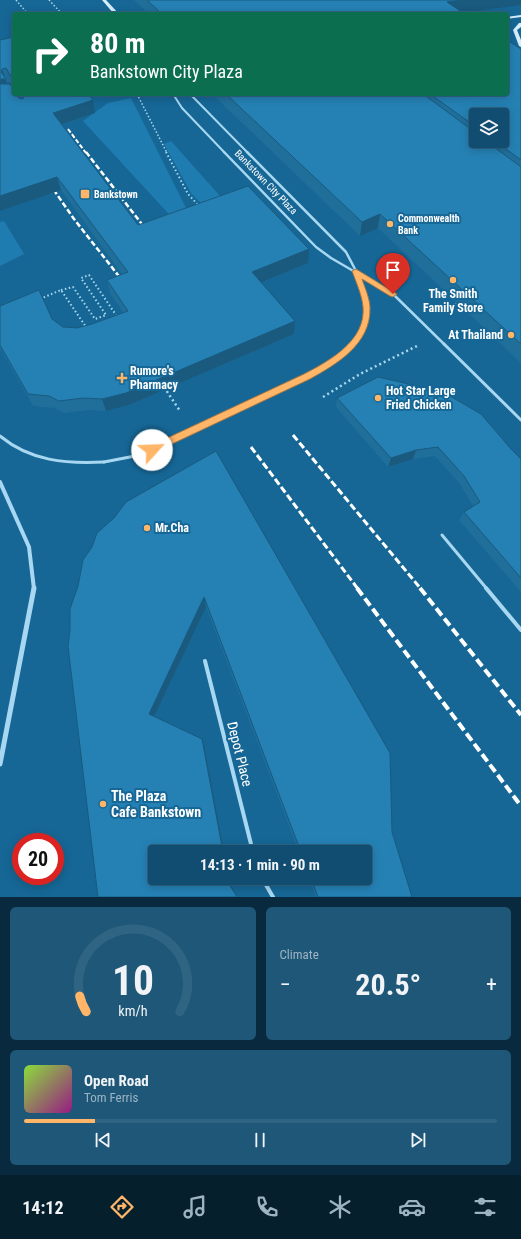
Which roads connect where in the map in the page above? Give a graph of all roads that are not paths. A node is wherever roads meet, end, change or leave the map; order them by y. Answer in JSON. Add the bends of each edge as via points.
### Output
{"nodes":[{"id":1,"x":104,"y":0,"type":"edge"},
{"id":2,"x":116,"y":12,"type":"edge"},
{"id":3,"x":521,"y":16,"type":"edge"},
{"id":4,"x":509,"y":18,"type":"edge"},
{"id":5,"x":521,"y":24,"type":"edge"},
{"id":6,"x":514,"y":44,"type":"edge"},
{"id":7,"x":521,"y":46,"type":"edge"},
{"id":8,"x":174,"y":96,"type":"edge"},
{"id":9,"x":192,"y":96,"type":"edge"},
{"id":10,"x":356,"y":271,"type":"junction"},
{"id":11,"x":521,"y":420,"type":"edge"},
{"id":12,"x":0,"y":436,"type":"edge"},
{"id":13,"x":0,"y":482,"type":"edge"},
{"id":14,"x":442,"y":535,"type":"dead end"},
{"id":15,"x":521,"y":630,"type":"edge"},
{"id":16,"x":205,"y":661,"type":"dead end"},
{"id":17,"x":0,"y":764,"type":"edge"},
{"id":18,"x":251,"y":845,"type":"edge"},
{"id":19,"x":266,"y":885,"type":"edge"},
{"id":20,"x":273,"y":897,"type":"edge"}],
"edges":[{"from":1,"to":2,"type":"street"},
{"from":3,"to":4,"type":"street"},
{"from":5,"to":7,"type":"street","via":[[514,30]]},
{"from":6,"to":7,"type":"street"},
{"from":8,"to":10,"type":"lane","name":"Bankstown City Plaza","via":[[182,108],[316,247]]},
{"from":9,"to":10,"type":"lane","name":"Bankstown City Plaza","via":[[346,252]]},
{"from":10,"to":11,"type":"lane","name":"Bankstown City Plaza","via":[[400,301]]},
{"from":10,"to":12,"type":"lane","name":"Bankstown City Plaza","bridge":true,"via":[[367,307],[365,323],[358,338],[329,365],[152,450],[104,462],[68,463],[31,455]]},
{"from":13,"to":17,"type":"street","via":[[29,547],[34,594]]},
{"from":14,"to":15,"type":"lane"},
{"from":16,"to":18,"type":"lane","name":"Depot Place"},
{"from":19,"to":20,"type":"lane"}]}
